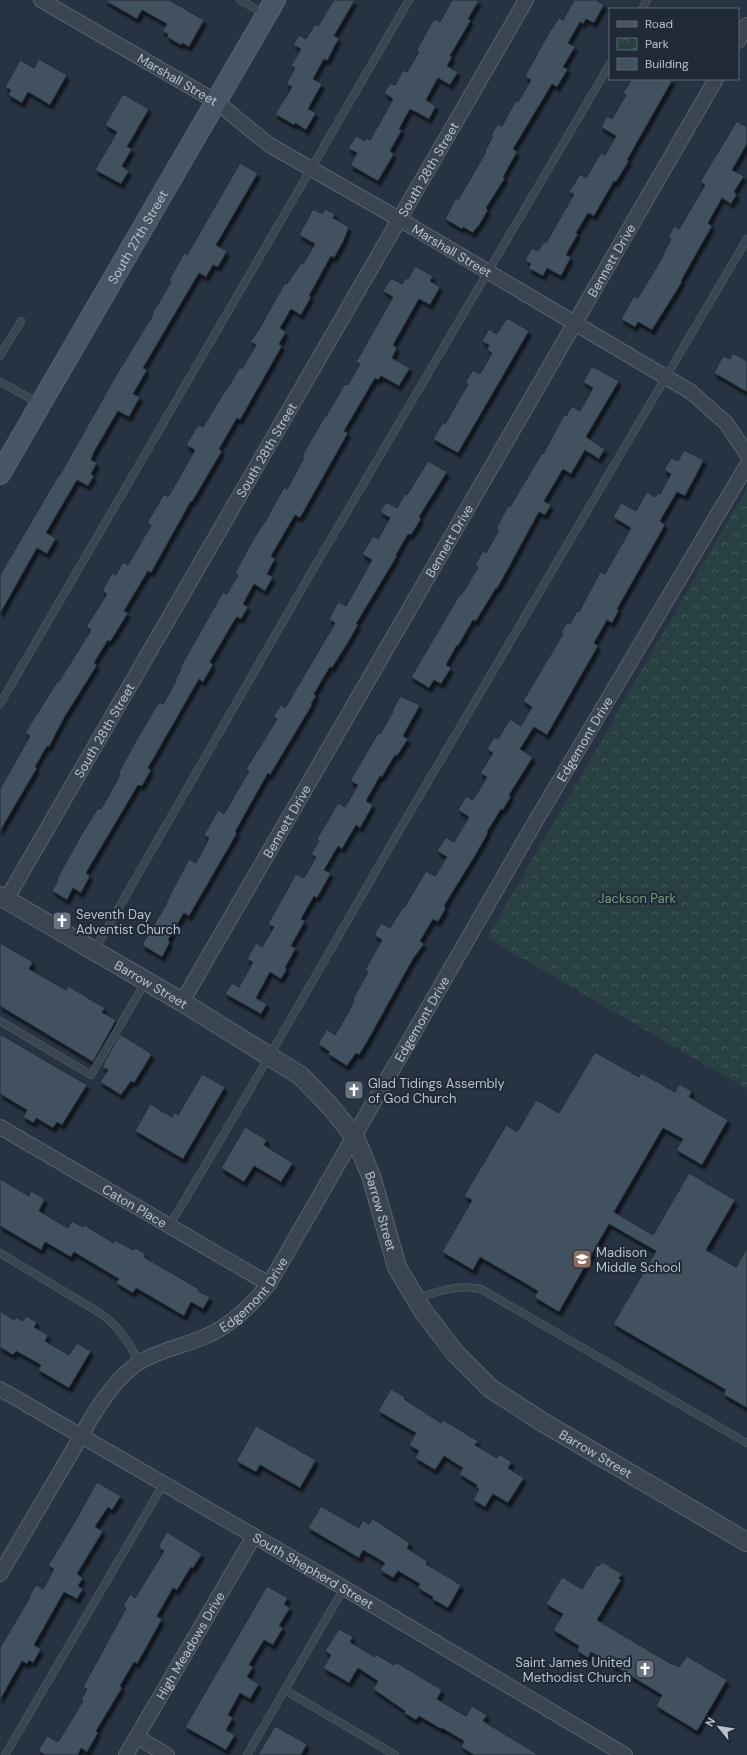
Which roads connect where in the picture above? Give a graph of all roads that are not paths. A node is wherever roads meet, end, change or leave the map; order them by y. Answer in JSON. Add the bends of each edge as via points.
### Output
{"nodes":[{"id":1,"x":41,"y":0,"type":"edge"},
{"id":2,"x":240,"y":0,"type":"edge"},
{"id":3,"x":409,"y":0,"type":"edge"},
{"id":4,"x":526,"y":0,"type":"edge"},
{"id":5,"x":270,"y":8,"type":"edge"},
{"id":6,"x":747,"y":25,"type":"edge"},
{"id":7,"x":739,"y":39,"type":"edge"},
{"id":8,"x":609,"y":66,"type":"edge"},
{"id":9,"x":715,"y":80,"type":"edge"},
{"id":10,"x":215,"y":101,"type":"junction"},
{"id":11,"x":312,"y":169,"type":"junction"},
{"id":12,"x":399,"y":219,"type":"junction"},
{"id":13,"x":747,"y":239,"type":"edge"},
{"id":14,"x":489,"y":272,"type":"junction"},
{"id":15,"x":21,"y":320,"type":"dead end"},
{"id":16,"x":574,"y":322,"type":"junction"},
{"id":17,"x":0,"y":356,"type":"edge"},
{"id":18,"x":665,"y":376,"type":"junction"},
{"id":19,"x":0,"y":382,"type":"edge"},
{"id":20,"x":40,"y":404,"type":"junction"},
{"id":21,"x":747,"y":454,"type":"edge"},
{"id":22,"x":747,"y":465,"type":"edge"},
{"id":23,"x":0,"y":474,"type":"edge"},
{"id":24,"x":0,"y":704,"type":"edge"},
{"id":25,"x":3,"y":898,"type":"edge"},
{"id":26,"x":94,"y":951,"type":"junction"},
{"id":27,"x":146,"y":981,"type":"junction"},
{"id":28,"x":182,"y":1002,"type":"junction"},
{"id":29,"x":0,"y":1021,"type":"edge"},
{"id":30,"x":269,"y":1056,"type":"junction"},
{"id":31,"x":0,"y":1127,"type":"edge"},
{"id":32,"x":355,"y":1137,"type":"junction"},
{"id":33,"x":169,"y":1226,"type":"junction"},
{"id":34,"x":0,"y":1253,"type":"edge"},
{"id":35,"x":269,"y":1284,"type":"junction"},
{"id":36,"x":416,"y":1299,"type":"junction"},
{"id":37,"x":140,"y":1363,"type":"junction"},
{"id":38,"x":0,"y":1388,"type":"edge"},
{"id":39,"x":81,"y":1436,"type":"junction"},
{"id":40,"x":747,"y":1443,"type":"edge"},
{"id":41,"x":164,"y":1483,"type":"junction"},
{"id":42,"x":254,"y":1536,"type":"junction"},
{"id":43,"x":747,"y":1542,"type":"edge"},
{"id":44,"x":0,"y":1574,"type":"edge"},
{"id":45,"x":344,"y":1588,"type":"junction"},
{"id":46,"x":285,"y":1690,"type":"junction"},
{"id":47,"x":137,"y":1737,"type":"junction"},
{"id":48,"x":5,"y":1755,"type":"edge"},
{"id":49,"x":126,"y":1755,"type":"edge"},
{"id":50,"x":167,"y":1755,"type":"edge"},
{"id":51,"x":247,"y":1755,"type":"edge"},
{"id":52,"x":395,"y":1755,"type":"edge"},
{"id":53,"x":625,"y":1755,"type":"edge"}],
"edges":[{"from":1,"to":10,"type":"street","name":"Marshall Street"},
{"from":2,"to":5,"type":"lane"},
{"from":3,"to":11,"type":"lane"},
{"from":4,"to":12,"type":"street","name":"South 28th Street"},
{"from":5,"to":10,"type":"main road","name":"South 27th Street"},
{"from":6,"to":7,"type":"street"},
{"from":8,"to":14,"type":"lane"},
{"from":9,"to":16,"type":"street","name":"Bennett Drive"},
{"from":10,"to":11,"type":"street","name":"Marshall Street","via":[[236,116],[255,135]]},
{"from":10,"to":20,"type":"main road","name":"South 27th Street"},
{"from":11,"to":12,"type":"street","name":"Marshall Street"},
{"from":11,"to":24,"type":"lane"},
{"from":12,"to":14,"type":"street","name":"Marshall Street"},
{"from":12,"to":25,"type":"street","name":"South 28th Street"},
{"from":13,"to":18,"type":"lane"},
{"from":14,"to":16,"type":"street","name":"Marshall Street"},
{"from":14,"to":26,"type":"lane","via":[[308,578]]},
{"from":15,"to":17,"type":"lane"},
{"from":16,"to":18,"type":"street","name":"Marshall Street"},
{"from":16,"to":28,"type":"street","name":"Bennett Drive"},
{"from":18,"to":21,"type":"street","name":"Marshall Street","via":[[691,392],[726,423]]},
{"from":18,"to":30,"type":"lane"},
{"from":19,"to":20,"type":"lane"},
{"from":20,"to":23,"type":"main road","name":"South 27th Street"},
{"from":22,"to":32,"type":"street","name":"Edgemont Drive","via":[[534,824]]},
{"from":25,"to":26,"type":"street","name":"Barrow Street"},
{"from":26,"to":27,"type":"street","name":"Barrow Street"},
{"from":27,"to":28,"type":"street","name":"Barrow Street"},
{"from":27,"to":29,"type":"lane","via":[[91,1075]]},
{"from":28,"to":30,"type":"street","name":"Barrow Street"},
{"from":30,"to":32,"type":"street","name":"Barrow Street","via":[[301,1076]]},
{"from":30,"to":33,"type":"lane","via":[[235,1118]]},
{"from":31,"to":33,"type":"street","name":"Caton Place"},
{"from":32,"to":35,"type":"street","name":"Edgemont Drive"},
{"from":32,"to":36,"type":"street","name":"Barrow Street","via":[[371,1176],[398,1268]]},
{"from":33,"to":35,"type":"street","name":"Caton Place"},
{"from":34,"to":37,"type":"lane","via":[[115,1324]]},
{"from":35,"to":37,"type":"street","name":"Edgemont Drive","via":[[231,1323],[205,1337],[167,1350]]},
{"from":36,"to":40,"type":"lane","via":[[470,1286],[481,1289]]},
{"from":36,"to":43,"type":"street","name":"Barrow Street","via":[[422,1311],[456,1354],[490,1388],[544,1423]]},
{"from":37,"to":39,"type":"street","name":"Edgemont Drive","via":[[114,1385]]},
{"from":38,"to":39,"type":"street","name":"South Shepherd Street"},
{"from":39,"to":41,"type":"street","name":"South Shepherd Street"},
{"from":39,"to":44,"type":"street","name":"Edgemont Drive"},
{"from":41,"to":42,"type":"street","name":"South Shepherd Street"},
{"from":41,"to":48,"type":"lane"},
{"from":42,"to":45,"type":"street","name":"South Shepherd Street"},
{"from":42,"to":47,"type":"street","name":"High Meadows Drive"},
{"from":45,"to":46,"type":"lane"},
{"from":45,"to":53,"type":"street","name":"South Shepherd Street"},
{"from":46,"to":51,"type":"lane"},
{"from":46,"to":52,"type":"lane"},
{"from":47,"to":49,"type":"street","name":"High Meadows Drive"},
{"from":47,"to":50,"type":"street"}]}
